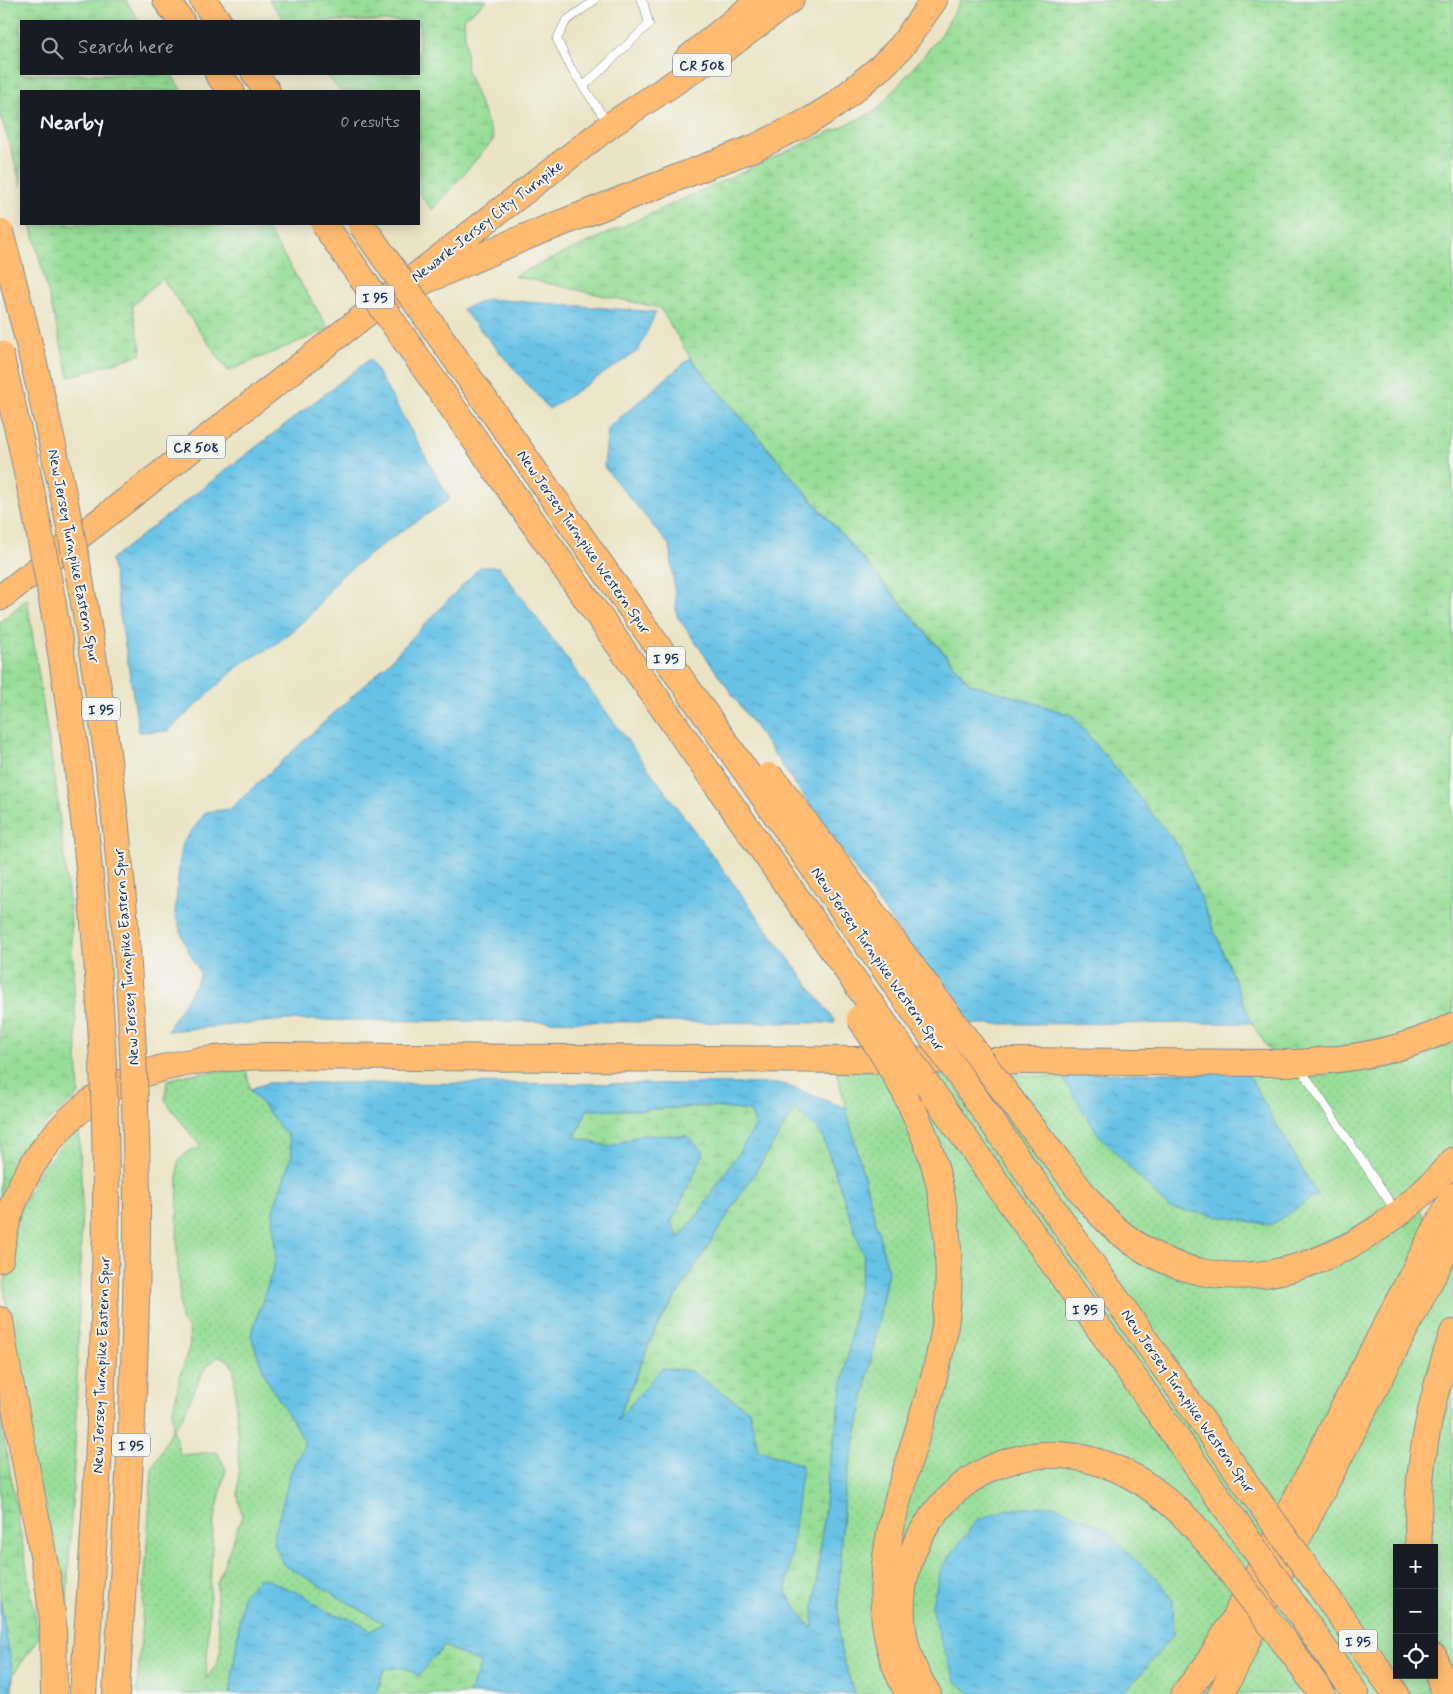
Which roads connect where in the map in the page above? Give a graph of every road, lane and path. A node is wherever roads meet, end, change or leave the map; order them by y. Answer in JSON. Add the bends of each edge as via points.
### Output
{"nodes":[{"id":1,"x":166,"y":0,"type":"edge"},
{"id":2,"x":203,"y":0,"type":"edge"},
{"id":3,"x":595,"y":0,"type":"edge"},
{"id":4,"x":641,"y":0,"type":"edge"},
{"id":5,"x":791,"y":0,"type":"edge"},
{"id":6,"x":934,"y":0,"type":"edge"},
{"id":7,"x":758,"y":1,"type":"edge"},
{"id":8,"x":180,"y":20,"type":"edge"},
{"id":9,"x":217,"y":20,"type":"edge"},
{"id":10,"x":219,"y":75,"type":"edge"},
{"id":11,"x":256,"y":75,"type":"edge"},
{"id":12,"x":583,"y":87,"type":"junction"},
{"id":13,"x":229,"y":90,"type":"edge"},
{"id":14,"x":267,"y":90,"type":"edge"},
{"id":15,"x":609,"y":126,"type":"junction"},
{"id":16,"x":325,"y":225,"type":"edge"},
{"id":17,"x":362,"y":225,"type":"edge"},
{"id":18,"x":0,"y":232,"type":"edge"},
{"id":19,"x":392,"y":296,"type":"junction"},
{"id":20,"x":0,"y":354,"type":"edge"},
{"id":21,"x":0,"y":598,"type":"edge"},
{"id":22,"x":640,"y":675,"type":"junction"},
{"id":23,"x":697,"y":702,"type":"junction"},
{"id":24,"x":1453,"y":1026,"type":"edge"},
{"id":25,"x":1296,"y":1062,"type":"junction"},
{"id":26,"x":1453,"y":1162,"type":"edge"},
{"id":27,"x":1453,"y":1196,"type":"edge"},
{"id":28,"x":1397,"y":1214,"type":"junction"},
{"id":29,"x":1453,"y":1236,"type":"edge"},
{"id":30,"x":0,"y":1259,"type":"edge"},
{"id":31,"x":0,"y":1320,"type":"edge"},
{"id":32,"x":1453,"y":1333,"type":"edge"},
{"id":33,"x":1419,"y":1544,"type":"edge"},
{"id":34,"x":1263,"y":1605,"type":"junction"},
{"id":35,"x":1438,"y":1671,"type":"edge"},
{"id":36,"x":54,"y":1694,"type":"edge"},
{"id":37,"x":83,"y":1694,"type":"edge"},
{"id":38,"x":116,"y":1694,"type":"edge"},
{"id":39,"x":909,"y":1694,"type":"edge"},
{"id":40,"x":928,"y":1694,"type":"edge"},
{"id":41,"x":1184,"y":1694,"type":"edge"},
{"id":42,"x":1205,"y":1694,"type":"edge"},
{"id":43,"x":1221,"y":1694,"type":"edge"},
{"id":44,"x":1322,"y":1694,"type":"edge"},
{"id":45,"x":1356,"y":1694,"type":"edge"},
{"id":46,"x":1396,"y":1694,"type":"edge"},
{"id":47,"x":1444,"y":1694,"type":"edge"}],
"edges":[{"from":1,"to":8,"type":"highway"},
{"from":2,"to":9,"type":"highway"},
{"from":3,"to":12,"type":"lane","via":[[566,21],[557,39]]},
{"from":4,"to":12,"type":"lane","via":[[649,24]]},
{"from":5,"to":15,"type":"highway","name":"Newark-Jersey City Turnpike","number":"CR 508","via":[[732,45]]},
{"from":6,"to":19,"type":"highway","via":[[901,47],[882,66],[835,105],[803,125],[756,147],[523,238]]},
{"from":7,"to":15,"type":"highway","number":"CR 508"},
{"from":10,"to":13,"type":"highway"},
{"from":11,"to":14,"type":"highway"},
{"from":12,"to":15,"type":"lane"},
{"from":15,"to":19,"type":"highway","name":"Newark-Jersey City Turnpike","number":"CR 508"},
{"from":16,"to":22,"type":"highway","name":"New Jersey Turnpike Western Spur","number":"I 95","bridge":true},
{"from":17,"to":23,"type":"highway","name":"New Jersey Turnpike Western Spur","number":"I 95","bridge":true},
{"from":18,"to":38,"type":"highway","name":"New Jersey Turnpike Eastern Spur","number":"I 95","bridge":true,"via":[[54,447],[88,625],[116,826],[129,983],[138,1264]]},
{"from":19,"to":21,"type":"highway","name":"Newark-Jersey City Turnpike","number":"CR 508"},
{"from":20,"to":37,"type":"highway","name":"New Jersey Turnpike Eastern Spur","number":"I 95","bridge":true,"via":[[43,546],[58,636],[78,771],[99,1001],[106,1196],[104,1344]]},
{"from":22,"to":39,"type":"highway","bridge":true,"via":[[684,768],[867,1028],[904,1090],[935,1167],[945,1223],[949,1277],[946,1314],[936,1369],[897,1505],[885,1571],[884,1607],[888,1639]]},
{"from":22,"to":45,"type":"highway","name":"New Jersey Turnpike Western Spur","number":"I 95","bridge":true},
{"from":23,"to":28,"type":"highway","bridge":true,"via":[[776,784],[1079,1189],[1109,1222],[1141,1247],[1190,1269],[1218,1275],[1274,1274],[1317,1261]]},
{"from":23,"to":46,"type":"highway","name":"New Jersey Turnpike Western Spur","number":"I 95","bridge":true},
{"from":24,"to":25,"type":"highway","via":[[1421,1040],[1371,1054]]},
{"from":25,"to":28,"type":"lane"},
{"from":25,"to":30,"type":"highway","via":[[272,1056],[226,1057],[185,1063],[117,1085],[98,1096],[56,1134],[35,1160],[19,1188]]},
{"from":26,"to":28,"type":"highway"},
{"from":27,"to":41,"type":"highway","via":[[1232,1623]]},
{"from":29,"to":34,"type":"highway"},
{"from":31,"to":36,"type":"highway","via":[[48,1580],[53,1623]]},
{"from":32,"to":33,"type":"highway","via":[[1436,1387],[1425,1445],[1420,1484]]},
{"from":34,"to":42,"type":"highway"},
{"from":34,"to":43,"type":"highway"},
{"from":35,"to":47,"type":"highway"},
{"from":40,"to":44,"type":"highway","bridge":true,"via":[[911,1660],[904,1635],[902,1596],[906,1569],[916,1544],[938,1508],[958,1488],[994,1467],[1022,1458],[1052,1455],[1080,1457],[1119,1470],[1168,1502],[1203,1536]]}]}
